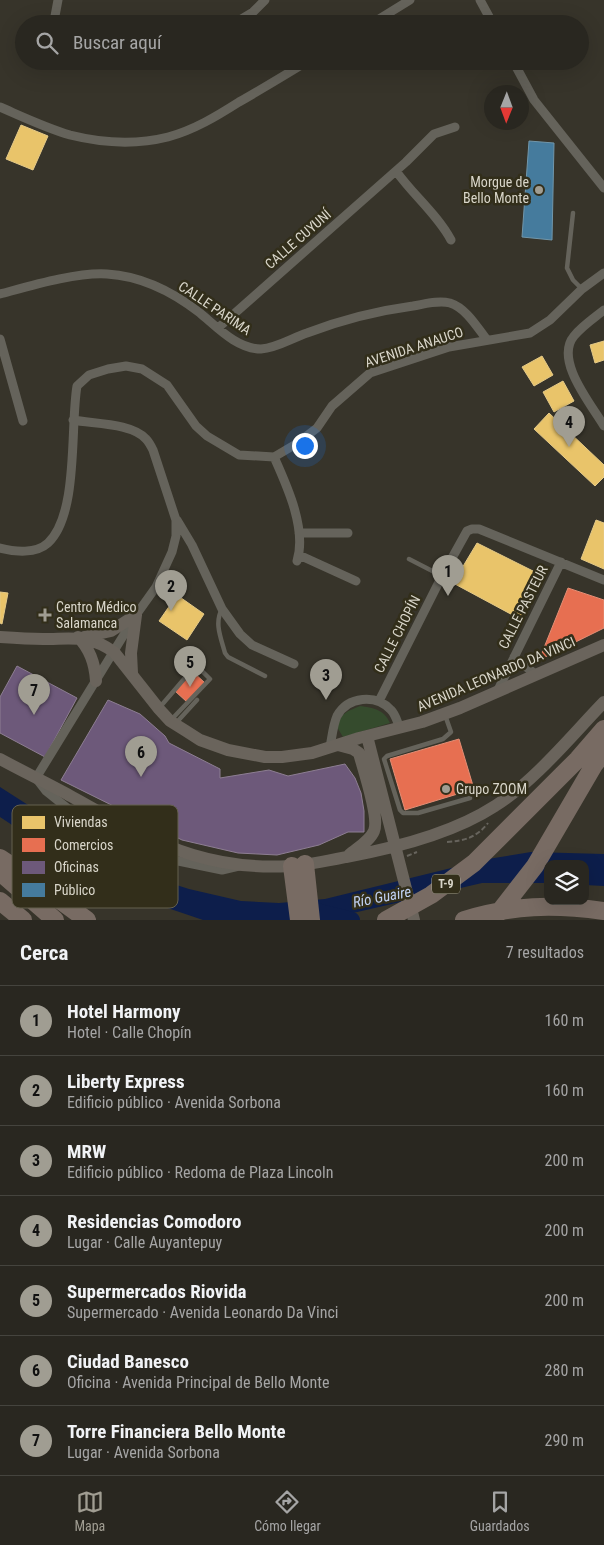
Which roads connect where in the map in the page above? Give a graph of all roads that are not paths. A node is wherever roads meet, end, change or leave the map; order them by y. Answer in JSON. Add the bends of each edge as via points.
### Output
{"nodes":[{"id":1,"x":58,"y":0,"type":"edge"},
{"id":2,"x":265,"y":0,"type":"edge"},
{"id":3,"x":410,"y":0,"type":"edge"},
{"id":4,"x":480,"y":0,"type":"edge"},
{"id":5,"x":56,"y":15,"type":"edge"},
{"id":6,"x":248,"y":15,"type":"edge"},
{"id":7,"x":385,"y":15,"type":"edge"},
{"id":8,"x":488,"y":15,"type":"edge"},
{"id":9,"x":293,"y":70,"type":"edge"},
{"id":10,"x":518,"y":70,"type":"edge"},
{"id":11,"x":0,"y":106,"type":"edge"},
{"id":12,"x":455,"y":127,"type":"dead end"},
{"id":13,"x":396,"y":171,"type":"junction"},
{"id":14,"x":604,"y":188,"type":"edge"},
{"id":15,"x":573,"y":213,"type":"dead end"},
{"id":16,"x":451,"y":240,"type":"dead end"},
{"id":17,"x":604,"y":273,"type":"edge"},
{"id":18,"x":582,"y":288,"type":"junction"},
{"id":19,"x":0,"y":294,"type":"edge"},
{"id":20,"x":604,"y":310,"type":"edge"},
{"id":21,"x":218,"y":328,"type":"junction"},
{"id":22,"x":0,"y":339,"type":"edge"},
{"id":23,"x":487,"y":340,"type":"junction"},
{"id":24,"x":73,"y":420,"type":"junction"},
{"id":25,"x":23,"y":421,"type":"dead end"},
{"id":26,"x":604,"y":426,"type":"edge"},
{"id":27,"x":274,"y":457,"type":"junction"},
{"id":28,"x":176,"y":520,"type":"junction"},
{"id":29,"x":300,"y":533,"type":"junction"},
{"id":30,"x":348,"y":533,"type":"dead end"},
{"id":31,"x":0,"y":548,"type":"edge"},
{"id":32,"x":409,"y":559,"type":"dead end"},
{"id":33,"x":562,"y":562,"type":"junction"},
{"id":34,"x":442,"y":576,"type":"junction"},
{"id":35,"x":604,"y":580,"type":"edge"},
{"id":36,"x":356,"y":581,"type":"dead end"},
{"id":37,"x":222,"y":609,"type":"junction"},
{"id":38,"x":136,"y":615,"type":"junction"},
{"id":39,"x":0,"y":637,"type":"edge"},
{"id":40,"x":78,"y":637,"type":"junction"},
{"id":41,"x":603,"y":645,"type":"edge"},
{"id":42,"x":114,"y":652,"type":"junction"},
{"id":43,"x":514,"y":656,"type":"junction"},
{"id":44,"x":294,"y":664,"type":"dead end"},
{"id":45,"x":132,"y":673,"type":"junction"},
{"id":46,"x":535,"y":674,"type":"junction"},
{"id":47,"x":265,"y":676,"type":"dead end"},
{"id":48,"x":96,"y":681,"type":"junction"},
{"id":49,"x":496,"y":692,"type":"junction"},
{"id":50,"x":197,"y":700,"type":"dead end"},
{"id":51,"x":379,"y":701,"type":"junction"},
{"id":52,"x":604,"y":702,"type":"edge"},
{"id":53,"x":158,"y":709,"type":"junction"},
{"id":54,"x":445,"y":714,"type":"junction"},
{"id":55,"x":173,"y":723,"type":"junction"},
{"id":56,"x":400,"y":728,"type":"junction"},
{"id":57,"x":604,"y":729,"type":"edge"},
{"id":58,"x":367,"y":736,"type":"junction"},
{"id":59,"x":334,"y":746,"type":"junction"},
{"id":60,"x":604,"y":752,"type":"edge"},
{"id":61,"x":0,"y":759,"type":"edge"},
{"id":62,"x":36,"y":778,"type":"junction"},
{"id":63,"x":470,"y":798,"type":"dead end"},
{"id":64,"x":64,"y":805,"type":"edge"},
{"id":65,"x":87,"y":805,"type":"edge"},
{"id":66,"x":396,"y":846,"type":"junction"},
{"id":67,"x":178,"y":849,"type":"edge"},
{"id":68,"x":347,"y":857,"type":"junction"},
{"id":69,"x":0,"y":858,"type":"edge"},
{"id":70,"x":178,"y":861,"type":"edge"},
{"id":71,"x":245,"y":865,"type":"junction"},
{"id":72,"x":12,"y":866,"type":"edge"},
{"id":73,"x":299,"y":869,"type":"junction"},
{"id":74,"x":0,"y":872,"type":"edge"},
{"id":75,"x":12,"y":882,"type":"edge"},
{"id":76,"x":0,"y":901,"type":"edge"},
{"id":77,"x":42,"y":908,"type":"edge"},
{"id":78,"x":64,"y":908,"type":"edge"},
{"id":79,"x":71,"y":908,"type":"edge"},
{"id":80,"x":80,"y":908,"type":"edge"},
{"id":81,"x":604,"y":911,"type":"edge"},
{"id":82,"x":604,"y":916,"type":"edge"},
{"id":83,"x":23,"y":920,"type":"edge"},
{"id":84,"x":56,"y":920,"type":"edge"},
{"id":85,"x":73,"y":920,"type":"edge"},
{"id":86,"x":87,"y":920,"type":"edge"},
{"id":87,"x":299,"y":920,"type":"edge"},
{"id":88,"x":311,"y":920,"type":"edge"},
{"id":89,"x":386,"y":920,"type":"edge"},
{"id":90,"x":414,"y":920,"type":"edge"},
{"id":91,"x":464,"y":920,"type":"edge"},
{"id":92,"x":493,"y":920,"type":"edge"},
{"id":93,"x":503,"y":920,"type":"edge"}],
"edges":[{"from":1,"to":5,"type":"street"},
{"from":2,"to":6,"type":"street"},
{"from":3,"to":7,"type":"street"},
{"from":4,"to":8,"type":"street"},
{"from":9,"to":11,"type":"street","via":[[208,121],[154,140],[132,142],[83,138],[52,129]]},
{"from":10,"to":14,"type":"street","via":[[534,100]]},
{"from":12,"to":13,"type":"street","name":"CALLE CUYUNÍ","via":[[434,134]]},
{"from":13,"to":16,"type":"street","via":[[443,225]]},
{"from":13,"to":21,"type":"street","name":"CALLE CUYUNÍ"},
{"from":15,"to":18,"type":"lane","via":[[568,268],[573,280]]},
{"from":17,"to":18,"type":"street","name":"AVENIDA ANAUCO"},
{"from":18,"to":23,"type":"street","name":"AVENIDA ANAUCO","via":[[550,320],[530,333]]},
{"from":19,"to":21,"type":"street","name":"CALLE PARIMA","via":[[78,276],[124,276],[177,296]]},
{"from":20,"to":26,"type":"street","via":[[575,335],[567,354],[572,374]]},
{"from":21,"to":23,"type":"street","name":"CALLE PARIMA","via":[[248,347],[269,348],[353,317],[437,302],[464,310]]},
{"from":22,"to":25,"type":"street"},
{"from":23,"to":27,"type":"street","name":"AVENIDA ANAUCO","via":[[449,347],[370,372],[332,406],[317,428]]},
{"from":24,"to":27,"type":"street","via":[[77,386],[89,375],[126,366],[142,369],[167,386],[207,436],[239,455]]},
{"from":24,"to":28,"type":"street","via":[[122,427],[147,439]]},
{"from":24,"to":31,"type":"street","via":[[72,474],[60,523],[53,537],[35,550]]},
{"from":27,"to":29,"type":"street","via":[[285,481]]},
{"from":28,"to":37,"type":"street","via":[[192,545]]},
{"from":28,"to":38,"type":"street","via":[[172,552],[156,587]]},
{"from":29,"to":30,"type":"street"},
{"from":29,"to":36,"type":"street","via":[[298,558]]},
{"from":32,"to":34,"type":"lane"},
{"from":33,"to":34,"type":"street","name":"CALLE CHOPÍN","via":[[472,529],[467,532]]},
{"from":33,"to":35,"type":"street"},
{"from":33,"to":43,"type":"street","name":"CALLE PASTEUR"},
{"from":34,"to":51,"type":"street","name":"CALLE CHOPÍN"},
{"from":37,"to":44,"type":"street","via":[[252,645]]},
{"from":37,"to":47,"type":"lane","via":[[217,623],[224,653]]},
{"from":38,"to":40,"type":"street","via":[[111,631]]},
{"from":38,"to":42,"type":"street"},
{"from":38,"to":45,"type":"street"},
{"from":39,"to":40,"type":"street"},
{"from":40,"to":42,"type":"street","via":[[105,645]]},
{"from":40,"to":48,"type":"street","via":[[89,651]]},
{"from":41,"to":46,"type":"street","name":"AVENIDA LEONARDO DA VINCI"},
{"from":42,"to":45,"type":"street","name":"AVENIDA LEONARDO DA VINCI"},
{"from":42,"to":48,"type":"street"},
{"from":43,"to":46,"type":"street"},
{"from":43,"to":49,"type":"street","name":"CALLE PASTEUR"},
{"from":45,"to":53,"type":"street","name":"AVENIDA LEONARDO DA VINCI"},
{"from":46,"to":49,"type":"street","name":"AVENIDA LEONARDO DA VINCI"},
{"from":48,"to":62,"type":"street"},
{"from":49,"to":54,"type":"street","name":"AVENIDA LEONARDO DA VINCI"},
{"from":50,"to":55,"type":"lane"},
{"from":51,"to":56,"type":"street","via":[[391,710]]},
{"from":51,"to":59,"type":"street","via":[[366,699],[348,704],[338,716]]},
{"from":52,"to":66,"type":"street","via":[[516,792],[455,826]]},
{"from":53,"to":55,"type":"street","name":"AVENIDA LEONARDO DA VINCI"},
{"from":53,"to":55,"type":"lane","via":[[196,665],[210,679]]},
{"from":54,"to":56,"type":"street","name":"AVENIDA LEONARDO DA VINCI"},
{"from":54,"to":63,"type":"lane","via":[[451,732],[449,735],[384,759],[403,813]]},
{"from":55,"to":59,"type":"street","name":"AVENIDA LEONARDO DA VINCI","via":[[200,740],[243,754],[282,757]]},
{"from":56,"to":58,"type":"street","name":"AVENIDA LEONARDO DA VINCI"},
{"from":57,"to":89,"type":"highway","number":"T-9","via":[[474,863],[431,895]]},
{"from":58,"to":59,"type":"street","name":"AVENIDA LEONARDO DA VINCI"},
{"from":58,"to":66,"type":"street"},
{"from":59,"to":68,"type":"street","via":[[359,753],[375,813],[376,824],[372,834]]},
{"from":60,"to":92,"type":"highway","via":[[535,866]]},
{"from":61,"to":62,"type":"street"},
{"from":62,"to":64,"type":"street","via":[[46,791]]},
{"from":62,"to":65,"type":"street"},
{"from":66,"to":68,"type":"street"},
{"from":66,"to":90,"type":"street"},
{"from":67,"to":71,"type":"street","via":[[211,860]]},
{"from":68,"to":73,"type":"street"},
{"from":69,"to":72,"type":"highway"},
{"from":70,"to":71,"type":"street","via":[[222,870]]},
{"from":71,"to":73,"type":"street"},
{"from":73,"to":87,"type":"highway"},
{"from":73,"to":88,"type":"highway"},
{"from":74,"to":75,"type":"highway"},
{"from":76,"to":83,"type":"highway"},
{"from":77,"to":84,"type":"highway"},
{"from":78,"to":84,"type":"street"},
{"from":79,"to":86,"type":"highway"},
{"from":80,"to":85,"type":"street"},
{"from":81,"to":91,"type":"highway","via":[[562,906],[524,907]]},
{"from":82,"to":93,"type":"highway","via":[[574,912]]}]}
